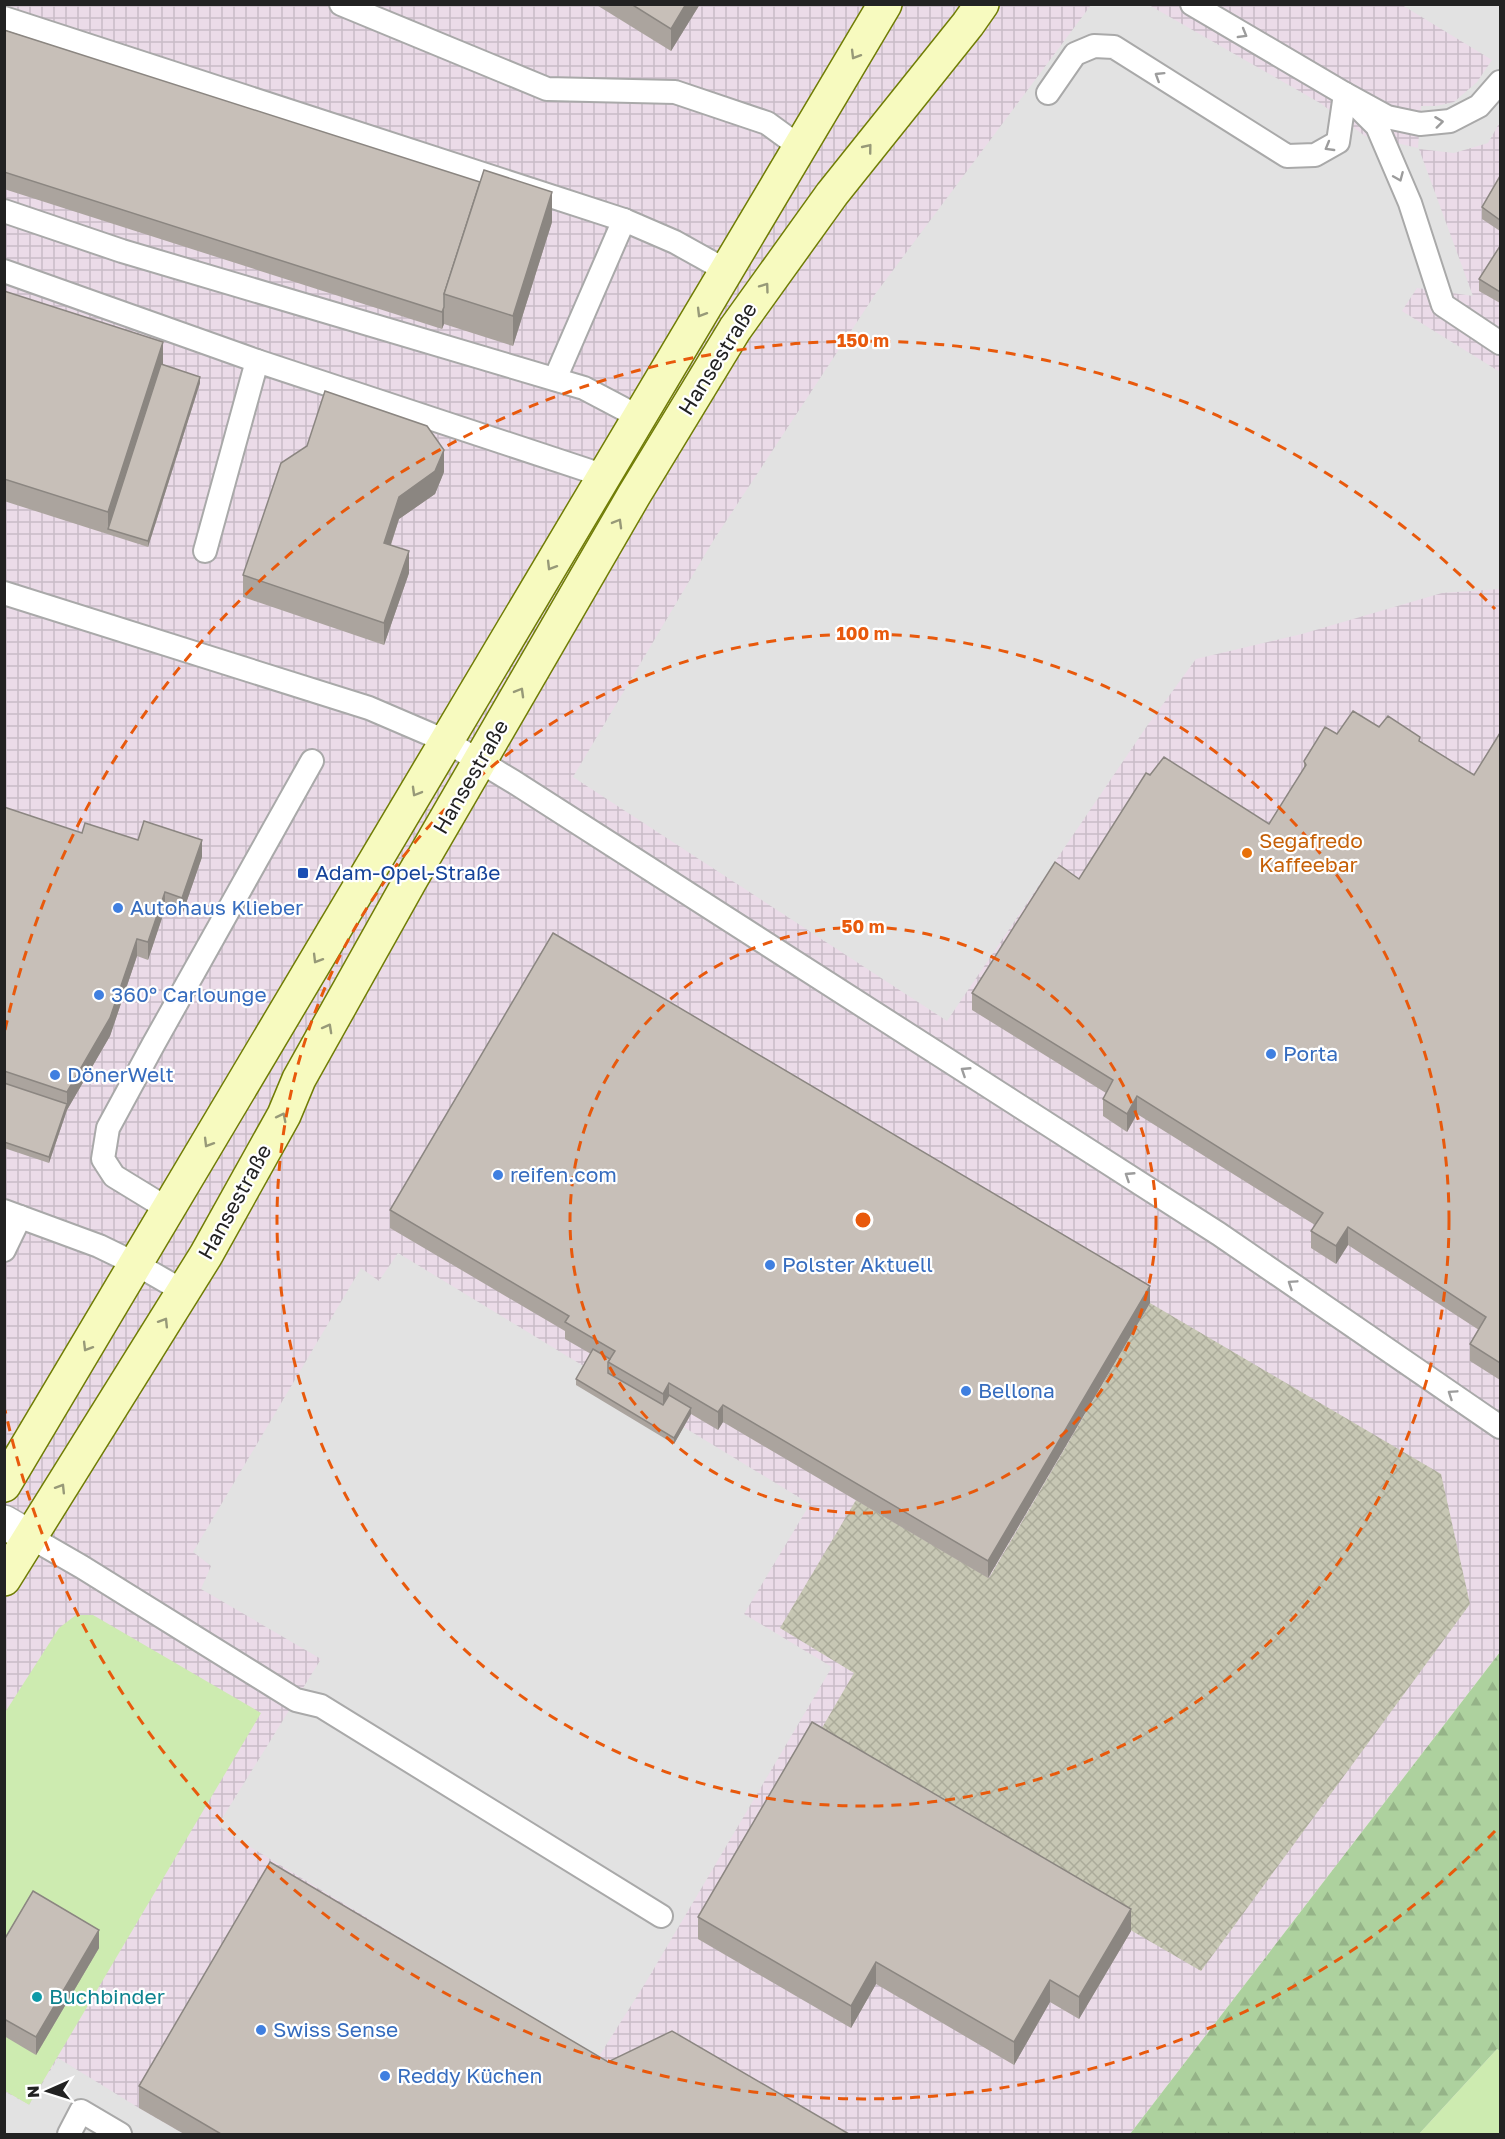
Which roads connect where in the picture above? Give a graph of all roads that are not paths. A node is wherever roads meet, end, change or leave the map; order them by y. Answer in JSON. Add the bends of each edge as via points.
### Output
{"nodes":[{"id":1,"x":341,"y":4,"type":"edge"},
{"id":2,"x":885,"y":4,"type":"edge"},
{"id":3,"x":982,"y":4,"type":"edge"},
{"id":4,"x":1192,"y":4,"type":"edge"},
{"id":5,"x":4,"y":18,"type":"edge"},
{"id":6,"x":1500,"y":82,"type":"edge"},
{"id":7,"x":1048,"y":93,"type":"dead end"},
{"id":8,"x":1345,"y":94,"type":"junction"},
{"id":9,"x":800,"y":147,"type":"junction"},
{"id":10,"x":4,"y":211,"type":"edge"},
{"id":11,"x":624,"y":220,"type":"junction"},
{"id":12,"x":4,"y":271,"type":"edge"},
{"id":13,"x":727,"y":271,"type":"junction"},
{"id":14,"x":1500,"y":343,"type":"edge"},
{"id":15,"x":257,"y":361,"type":"junction"},
{"id":16,"x":555,"y":379,"type":"junction"},
{"id":17,"x":639,"y":417,"type":"junction"},
{"id":18,"x":605,"y":476,"type":"junction"},
{"id":19,"x":204,"y":551,"type":"dead end"},
{"id":20,"x":4,"y":593,"type":"edge"},
{"id":21,"x":446,"y":741,"type":"junction"},
{"id":22,"x":312,"y":760,"type":"dead end"},
{"id":23,"x":481,"y":761,"type":"junction"},
{"id":24,"x":168,"y":1209,"type":"junction"},
{"id":25,"x":12,"y":1214,"type":"edge"},
{"id":26,"x":4,"y":1250,"type":"edge"},
{"id":27,"x":136,"y":1264,"type":"junction"},
{"id":28,"x":183,"y":1291,"type":"junction"},
{"id":29,"x":1500,"y":1427,"type":"edge"},
{"id":30,"x":4,"y":1485,"type":"edge"},
{"id":31,"x":17,"y":1530,"type":"edge"},
{"id":32,"x":4,"y":1579,"type":"edge"},
{"id":33,"x":661,"y":1916,"type":"dead end"},
{"id":34,"x":69,"y":2134,"type":"edge"},
{"id":35,"x":120,"y":2134,"type":"edge"}],
"edges":[{"from":1,"to":9,"type":"lane","via":[[547,89],[675,92],[766,123]]},
{"from":2,"to":9,"type":"main road","name":"Hansestraße","one_way":true},
{"from":23,"to":3,"type":"main road","name":"Hansestraße","one_way":true,"via":[[735,328],[832,194]]},
{"from":4,"to":8,"type":"lane","one_way":true},
{"from":5,"to":11,"type":"lane"},
{"from":8,"to":6,"type":"lane","one_way":true,"via":[[1387,117],[1420,124],[1450,121],[1479,106]]},
{"from":8,"to":7,"type":"lane","one_way":true,"via":[[1338,142],[1315,155],[1287,156],[1114,47],[1094,46],[1075,54]]},
{"from":8,"to":14,"type":"lane","one_way":true,"via":[[1377,126],[1410,203],[1443,305]]},
{"from":9,"to":13,"type":"main road","name":"Hansestraße"},
{"from":10,"to":16,"type":"lane","via":[[122,251]]},
{"from":11,"to":13,"type":"lane"},
{"from":11,"to":16,"type":"lane"},
{"from":12,"to":15,"type":"lane"},
{"from":13,"to":17,"type":"main road","name":"Hansestraße","one_way":true},
{"from":15,"to":18,"type":"lane"},
{"from":15,"to":19,"type":"lane"},
{"from":16,"to":17,"type":"lane","via":[[584,388]]},
{"from":17,"to":18,"type":"main road","name":"Hansestraße"},
{"from":18,"to":21,"type":"main road","name":"Hansestraße","one_way":true},
{"from":20,"to":21,"type":"lane","via":[[369,708]]},
{"from":21,"to":23,"type":"lane"},
{"from":21,"to":24,"type":"main road","name":"Hansestraße","one_way":true},
{"from":22,"to":24,"type":"lane","via":[[108,1128],[103,1159],[114,1176]]},
{"from":28,"to":23,"type":"main road","name":"Hansestraße","one_way":true,"via":[[284,1115],[299,1079],[410,881]]},
{"from":29,"to":23,"type":"lane","one_way":true,"via":[[1219,1234]]},
{"from":24,"to":27,"type":"main road","name":"Hansestraße"},
{"from":25,"to":26,"type":"lane"},
{"from":25,"to":27,"type":"lane"},
{"from":27,"to":28,"type":"lane"},
{"from":27,"to":30,"type":"main road","name":"Hansestraße","one_way":true},
{"from":31,"to":28,"type":"main road","name":"Hansestraße","one_way":true},
{"from":31,"to":32,"type":"main road","name":"Hansestraße"},
{"from":31,"to":33,"type":"lane","via":[[296,1700],[321,1706]]},
{"from":34,"to":35,"type":"lane","via":[[81,2111]]}]}
